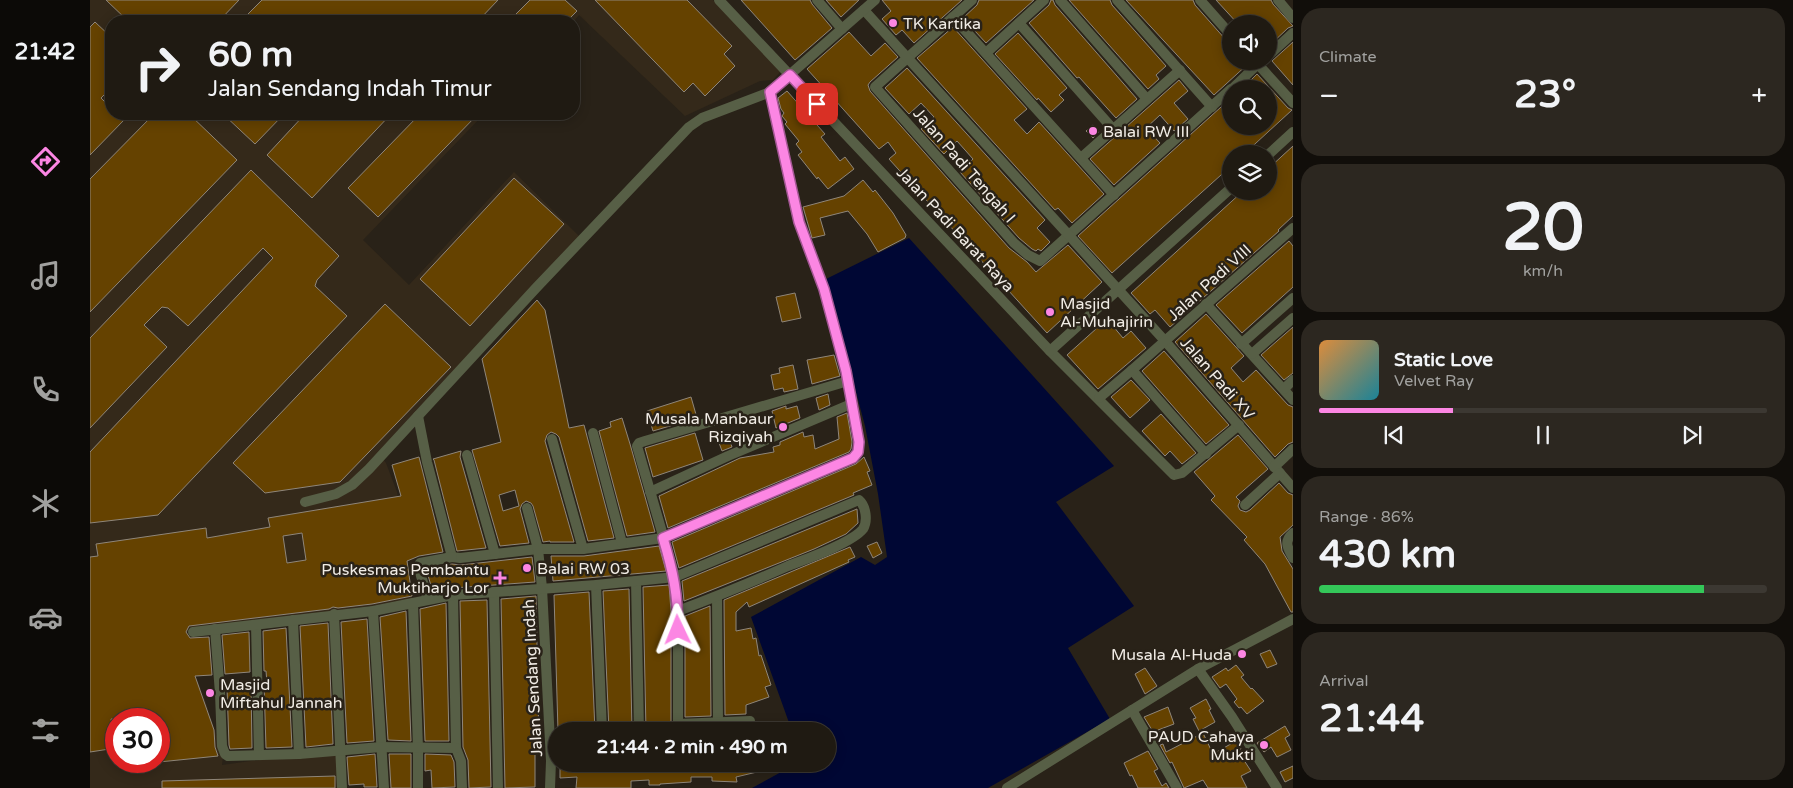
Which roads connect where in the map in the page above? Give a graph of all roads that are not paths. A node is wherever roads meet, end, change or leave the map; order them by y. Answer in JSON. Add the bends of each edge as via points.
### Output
{"nodes":[{"id":1,"x":719,"y":0,"type":"edge"},
{"id":2,"x":817,"y":0,"type":"edge"},
{"id":3,"x":875,"y":0,"type":"edge"},
{"id":4,"x":972,"y":0,"type":"edge"},
{"id":5,"x":1044,"y":0,"type":"edge"},
{"id":6,"x":1060,"y":0,"type":"edge"},
{"id":7,"x":1117,"y":0,"type":"edge"},
{"id":8,"x":1200,"y":0,"type":"edge"},
{"id":9,"x":1278,"y":0,"type":"edge"},
{"id":10,"x":864,"y":10,"type":"junction"},
{"id":11,"x":953,"y":17,"type":"junction"},
{"id":12,"x":1293,"y":18,"type":"edge"},
{"id":13,"x":1020,"y":24,"type":"junction"},
{"id":14,"x":1222,"y":25,"type":"edge"},
{"id":15,"x":842,"y":29,"type":"junction"},
{"id":16,"x":1293,"y":33,"type":"edge"},
{"id":17,"x":1277,"y":48,"type":"edge"},
{"id":18,"x":986,"y":53,"type":"junction"},
{"id":19,"x":907,"y":58,"type":"junction"},
{"id":20,"x":1180,"y":70,"type":"junction"},
{"id":21,"x":1250,"y":70,"type":"edge"},
{"id":22,"x":1265,"y":70,"type":"edge"},
{"id":23,"x":786,"y":79,"type":"junction"},
{"id":24,"x":1240,"y":80,"type":"edge"},
{"id":25,"x":770,"y":92,"type":"junction"},
{"id":26,"x":1222,"y":98,"type":"edge"},
{"id":27,"x":1147,"y":99,"type":"junction"},
{"id":28,"x":1293,"y":103,"type":"edge"},
{"id":29,"x":1212,"y":107,"type":"junction"},
{"id":30,"x":1113,"y":129,"type":"junction"},
{"id":31,"x":1293,"y":132,"type":"edge"},
{"id":32,"x":1277,"y":147,"type":"edge"},
{"id":33,"x":1081,"y":158,"type":"junction"},
{"id":34,"x":1114,"y":195,"type":"junction"},
{"id":35,"x":1222,"y":196,"type":"edge"},
{"id":36,"x":1293,"y":228,"type":"edge"},
{"id":37,"x":1069,"y":236,"type":"junction"},
{"id":38,"x":1118,"y":290,"type":"junction"},
{"id":39,"x":1293,"y":298,"type":"edge"},
{"id":40,"x":1206,"y":304,"type":"junction"},
{"id":41,"x":1293,"y":318,"type":"edge"},
{"id":42,"x":1165,"y":341,"type":"junction"},
{"id":43,"x":1241,"y":344,"type":"junction"},
{"id":44,"x":1050,"y":351,"type":"junction"},
{"id":45,"x":1252,"y":354,"type":"junction"},
{"id":46,"x":1132,"y":370,"type":"junction"},
{"id":47,"x":1293,"y":380,"type":"edge"},
{"id":48,"x":848,"y":381,"type":"junction"},
{"id":49,"x":1284,"y":389,"type":"junction"},
{"id":50,"x":1099,"y":398,"type":"junction"},
{"id":51,"x":1293,"y":400,"type":"edge"},
{"id":52,"x":851,"y":404,"type":"junction"},
{"id":53,"x":418,"y":416,"type":"junction"},
{"id":54,"x":1239,"y":425,"type":"junction"},
{"id":55,"x":593,"y":433,"type":"dead end"},
{"id":56,"x":552,"y":439,"type":"dead end"},
{"id":57,"x":1293,"y":449,"type":"edge"},
{"id":58,"x":1206,"y":454,"type":"junction"},
{"id":59,"x":466,"y":455,"type":"dead end"},
{"id":60,"x":1277,"y":470,"type":"junction"},
{"id":61,"x":1293,"y":488,"type":"edge"},
{"id":62,"x":650,"y":492,"type":"junction"},
{"id":63,"x":304,"y":502,"type":"dead end"},
{"id":64,"x":1245,"y":505,"type":"dead end"},
{"id":65,"x":527,"y":508,"type":"dead end"},
{"id":66,"x":1293,"y":533,"type":"edge"},
{"id":67,"x":663,"y":538,"type":"junction"},
{"id":68,"x":622,"y":544,"type":"junction"},
{"id":69,"x":538,"y":549,"type":"junction"},
{"id":70,"x":583,"y":549,"type":"junction"},
{"id":71,"x":495,"y":554,"type":"junction"},
{"id":72,"x":452,"y":557,"type":"junction"},
{"id":73,"x":1293,"y":558,"type":"edge"},
{"id":74,"x":674,"y":577,"type":"junction"},
{"id":75,"x":636,"y":581,"type":"junction"},
{"id":76,"x":596,"y":585,"type":"junction"},
{"id":77,"x":542,"y":588,"type":"junction"},
{"id":78,"x":494,"y":592,"type":"junction"},
{"id":79,"x":453,"y":595,"type":"junction"},
{"id":80,"x":717,"y":596,"type":"junction"},
{"id":81,"x":428,"y":600,"type":"junction"},
{"id":82,"x":413,"y":603,"type":"junction"},
{"id":83,"x":372,"y":611,"type":"junction"},
{"id":84,"x":678,"y":611,"type":"junction"},
{"id":85,"x":334,"y":614,"type":"junction"},
{"id":86,"x":293,"y":620,"type":"junction"},
{"id":87,"x":1288,"y":621,"type":"edge"},
{"id":88,"x":256,"y":625,"type":"junction"},
{"id":89,"x":215,"y":629,"type":"junction"},
{"id":90,"x":1293,"y":631,"type":"edge"},
{"id":91,"x":193,"y":632,"type":"dead end"},
{"id":92,"x":1198,"y":668,"type":"junction"},
{"id":93,"x":1132,"y":710,"type":"junction"},
{"id":94,"x":750,"y":721,"type":"dead end"},
{"id":95,"x":551,"y":722,"type":"edge"},
{"id":96,"x":602,"y":722,"type":"edge"},
{"id":97,"x":639,"y":722,"type":"edge"},
{"id":98,"x":678,"y":722,"type":"edge"},
{"id":99,"x":718,"y":722,"type":"joint"},
{"id":100,"x":381,"y":747,"type":"junction"},
{"id":101,"x":418,"y":748,"type":"junction"},
{"id":102,"x":456,"y":748,"type":"junction"},
{"id":103,"x":341,"y":751,"type":"junction"},
{"id":104,"x":299,"y":754,"type":"junction"},
{"id":105,"x":259,"y":755,"type":"junction"},
{"id":106,"x":552,"y":772,"type":"edge"},
{"id":107,"x":342,"y":788,"type":"edge"},
{"id":108,"x":384,"y":788,"type":"edge"},
{"id":109,"x":418,"y":788,"type":"edge"},
{"id":110,"x":462,"y":788,"type":"edge"},
{"id":111,"x":498,"y":788,"type":"edge"},
{"id":112,"x":550,"y":788,"type":"edge"},
{"id":113,"x":1007,"y":788,"type":"edge"},
{"id":114,"x":1177,"y":788,"type":"edge"},
{"id":115,"x":1277,"y":788,"type":"edge"}],
"edges":[{"from":1,"to":23,"type":"street","name":"Jalan Padi Barat Raya"},
{"from":2,"to":15,"type":"street"},
{"from":3,"to":10,"type":"street"},
{"from":4,"to":11,"type":"street"},
{"from":5,"to":13,"type":"street"},
{"from":6,"to":27,"type":"street"},
{"from":7,"to":20,"type":"street"},
{"from":8,"to":14,"type":"street"},
{"from":9,"to":12,"type":"street"},
{"from":10,"to":15,"type":"street"},
{"from":10,"to":19,"type":"street","name":"Jalan Padi Tengah I"},
{"from":11,"to":18,"type":"street"},
{"from":11,"to":19,"type":"street"},
{"from":13,"to":18,"type":"street"},
{"from":13,"to":30,"type":"street"},
{"from":15,"to":23,"type":"street"},
{"from":16,"to":17,"type":"street"},
{"from":18,"to":33,"type":"street"},
{"from":19,"to":37,"type":"street","name":"Jalan Padi Tengah I"},
{"from":19,"to":37,"type":"street","name":"Jalan Padi Tengah I","via":[[875,87],[1014,243],[1040,261]]},
{"from":20,"to":27,"type":"street"},
{"from":20,"to":29,"type":"street"},
{"from":21,"to":24,"type":"street"},
{"from":22,"to":28,"type":"street"},
{"from":23,"to":25,"type":"street"},
{"from":23,"to":44,"type":"street","name":"Jalan Padi Barat Raya"},
{"from":25,"to":48,"type":"street","via":[[799,222],[824,289]]},
{"from":25,"to":53,"type":"street","via":[[710,115],[689,127]]},
{"from":26,"to":29,"type":"street"},
{"from":27,"to":30,"type":"street"},
{"from":29,"to":34,"type":"street"},
{"from":30,"to":33,"type":"street"},
{"from":31,"to":32,"type":"street"},
{"from":33,"to":34,"type":"street"},
{"from":34,"to":37,"type":"street"},
{"from":35,"to":38,"type":"street"},
{"from":36,"to":40,"type":"street","name":"Jalan Padi VIII"},
{"from":37,"to":38,"type":"street","name":"Jalan Padi Tengah I"},
{"from":38,"to":42,"type":"street","name":"Jalan Padi XV"},
{"from":38,"to":44,"type":"street"},
{"from":39,"to":43,"type":"street"},
{"from":40,"to":42,"type":"street","name":"Jalan Padi VIII"},
{"from":40,"to":43,"type":"street"},
{"from":41,"to":45,"type":"street"},
{"from":42,"to":46,"type":"street","name":"Jalan Padi VIII"},
{"from":42,"to":54,"type":"street","name":"Jalan Padi XV"},
{"from":43,"to":45,"type":"street"},
{"from":44,"to":50,"type":"street","name":"Jalan Padi Barat Raya"},
{"from":45,"to":49,"type":"street"},
{"from":46,"to":50,"type":"street","name":"Jalan Padi VIII"},
{"from":46,"to":58,"type":"street"},
{"from":47,"to":49,"type":"street"},
{"from":48,"to":52,"type":"street"},
{"from":48,"to":62,"type":"street","via":[[641,442],[637,448]]},
{"from":49,"to":51,"type":"street"},
{"from":50,"to":58,"type":"street","name":"Jalan Padi Barat Raya","via":[[1174,475],[1182,473]]},
{"from":52,"to":62,"type":"street"},
{"from":52,"to":67,"type":"street","via":[[859,442],[858,452],[853,458]]},
{"from":53,"to":63,"type":"street","via":[[352,485],[336,494]]},
{"from":53,"to":72,"type":"street"},
{"from":54,"to":58,"type":"street"},
{"from":54,"to":60,"type":"street","name":"Jalan Padi XV"},
{"from":55,"to":68,"type":"street"},
{"from":56,"to":70,"type":"street"},
{"from":57,"to":60,"type":"street"},
{"from":59,"to":71,"type":"street"},
{"from":60,"to":61,"type":"street","name":"Jalan Padi XV"},
{"from":60,"to":64,"type":"street"},
{"from":62,"to":67,"type":"street"},
{"from":65,"to":69,"type":"street","name":"Jalan Sendang Indah"},
{"from":66,"to":73,"type":"street","via":[[1286,545]]},
{"from":67,"to":68,"type":"street"},
{"from":67,"to":74,"type":"street"},
{"from":68,"to":70,"type":"street"},
{"from":69,"to":70,"type":"street"},
{"from":69,"to":71,"type":"street"},
{"from":69,"to":77,"type":"street","name":"Jalan Sendang Indah"},
{"from":71,"to":72,"type":"street"},
{"from":72,"to":81,"type":"street","via":[[418,566]]},
{"from":74,"to":75,"type":"street"},
{"from":74,"to":80,"type":"street","via":[[859,500],[864,505],[863,530],[857,535]]},
{"from":74,"to":84,"type":"street"},
{"from":75,"to":76,"type":"street"},
{"from":75,"to":97,"type":"street"},
{"from":76,"to":77,"type":"street"},
{"from":76,"to":96,"type":"street"},
{"from":77,"to":78,"type":"street"},
{"from":77,"to":95,"type":"street","name":"Jalan Sendang Indah"},
{"from":78,"to":79,"type":"street"},
{"from":78,"to":111,"type":"street"},
{"from":79,"to":81,"type":"street"},
{"from":79,"to":102,"type":"street"},
{"from":80,"to":84,"type":"street"},
{"from":80,"to":99,"type":"street"},
{"from":81,"to":82,"type":"street"},
{"from":82,"to":83,"type":"street"},
{"from":82,"to":101,"type":"street"},
{"from":83,"to":85,"type":"street"},
{"from":83,"to":100,"type":"street"},
{"from":84,"to":98,"type":"street"},
{"from":85,"to":86,"type":"street"},
{"from":85,"to":103,"type":"street"},
{"from":86,"to":88,"type":"street"},
{"from":86,"to":104,"type":"street"},
{"from":87,"to":90,"type":"street"},
{"from":87,"to":92,"type":"street"},
{"from":88,"to":89,"type":"street"},
{"from":88,"to":105,"type":"street"},
{"from":89,"to":91,"type":"street"},
{"from":89,"to":105,"type":"street","via":[[222,746],[225,754],[232,756]]},
{"from":92,"to":93,"type":"street"},
{"from":92,"to":115,"type":"street"},
{"from":93,"to":113,"type":"street"},
{"from":93,"to":114,"type":"street"},
{"from":94,"to":99,"type":"street"},
{"from":100,"to":101,"type":"street"},
{"from":100,"to":103,"type":"street"},
{"from":100,"to":108,"type":"street"},
{"from":101,"to":102,"type":"street"},
{"from":101,"to":109,"type":"street"},
{"from":102,"to":110,"type":"street","via":[[461,761]]},
{"from":103,"to":104,"type":"street"},
{"from":103,"to":107,"type":"street"},
{"from":104,"to":105,"type":"street"},
{"from":106,"to":112,"type":"street","name":"Jalan Sendang Indah"}]}
